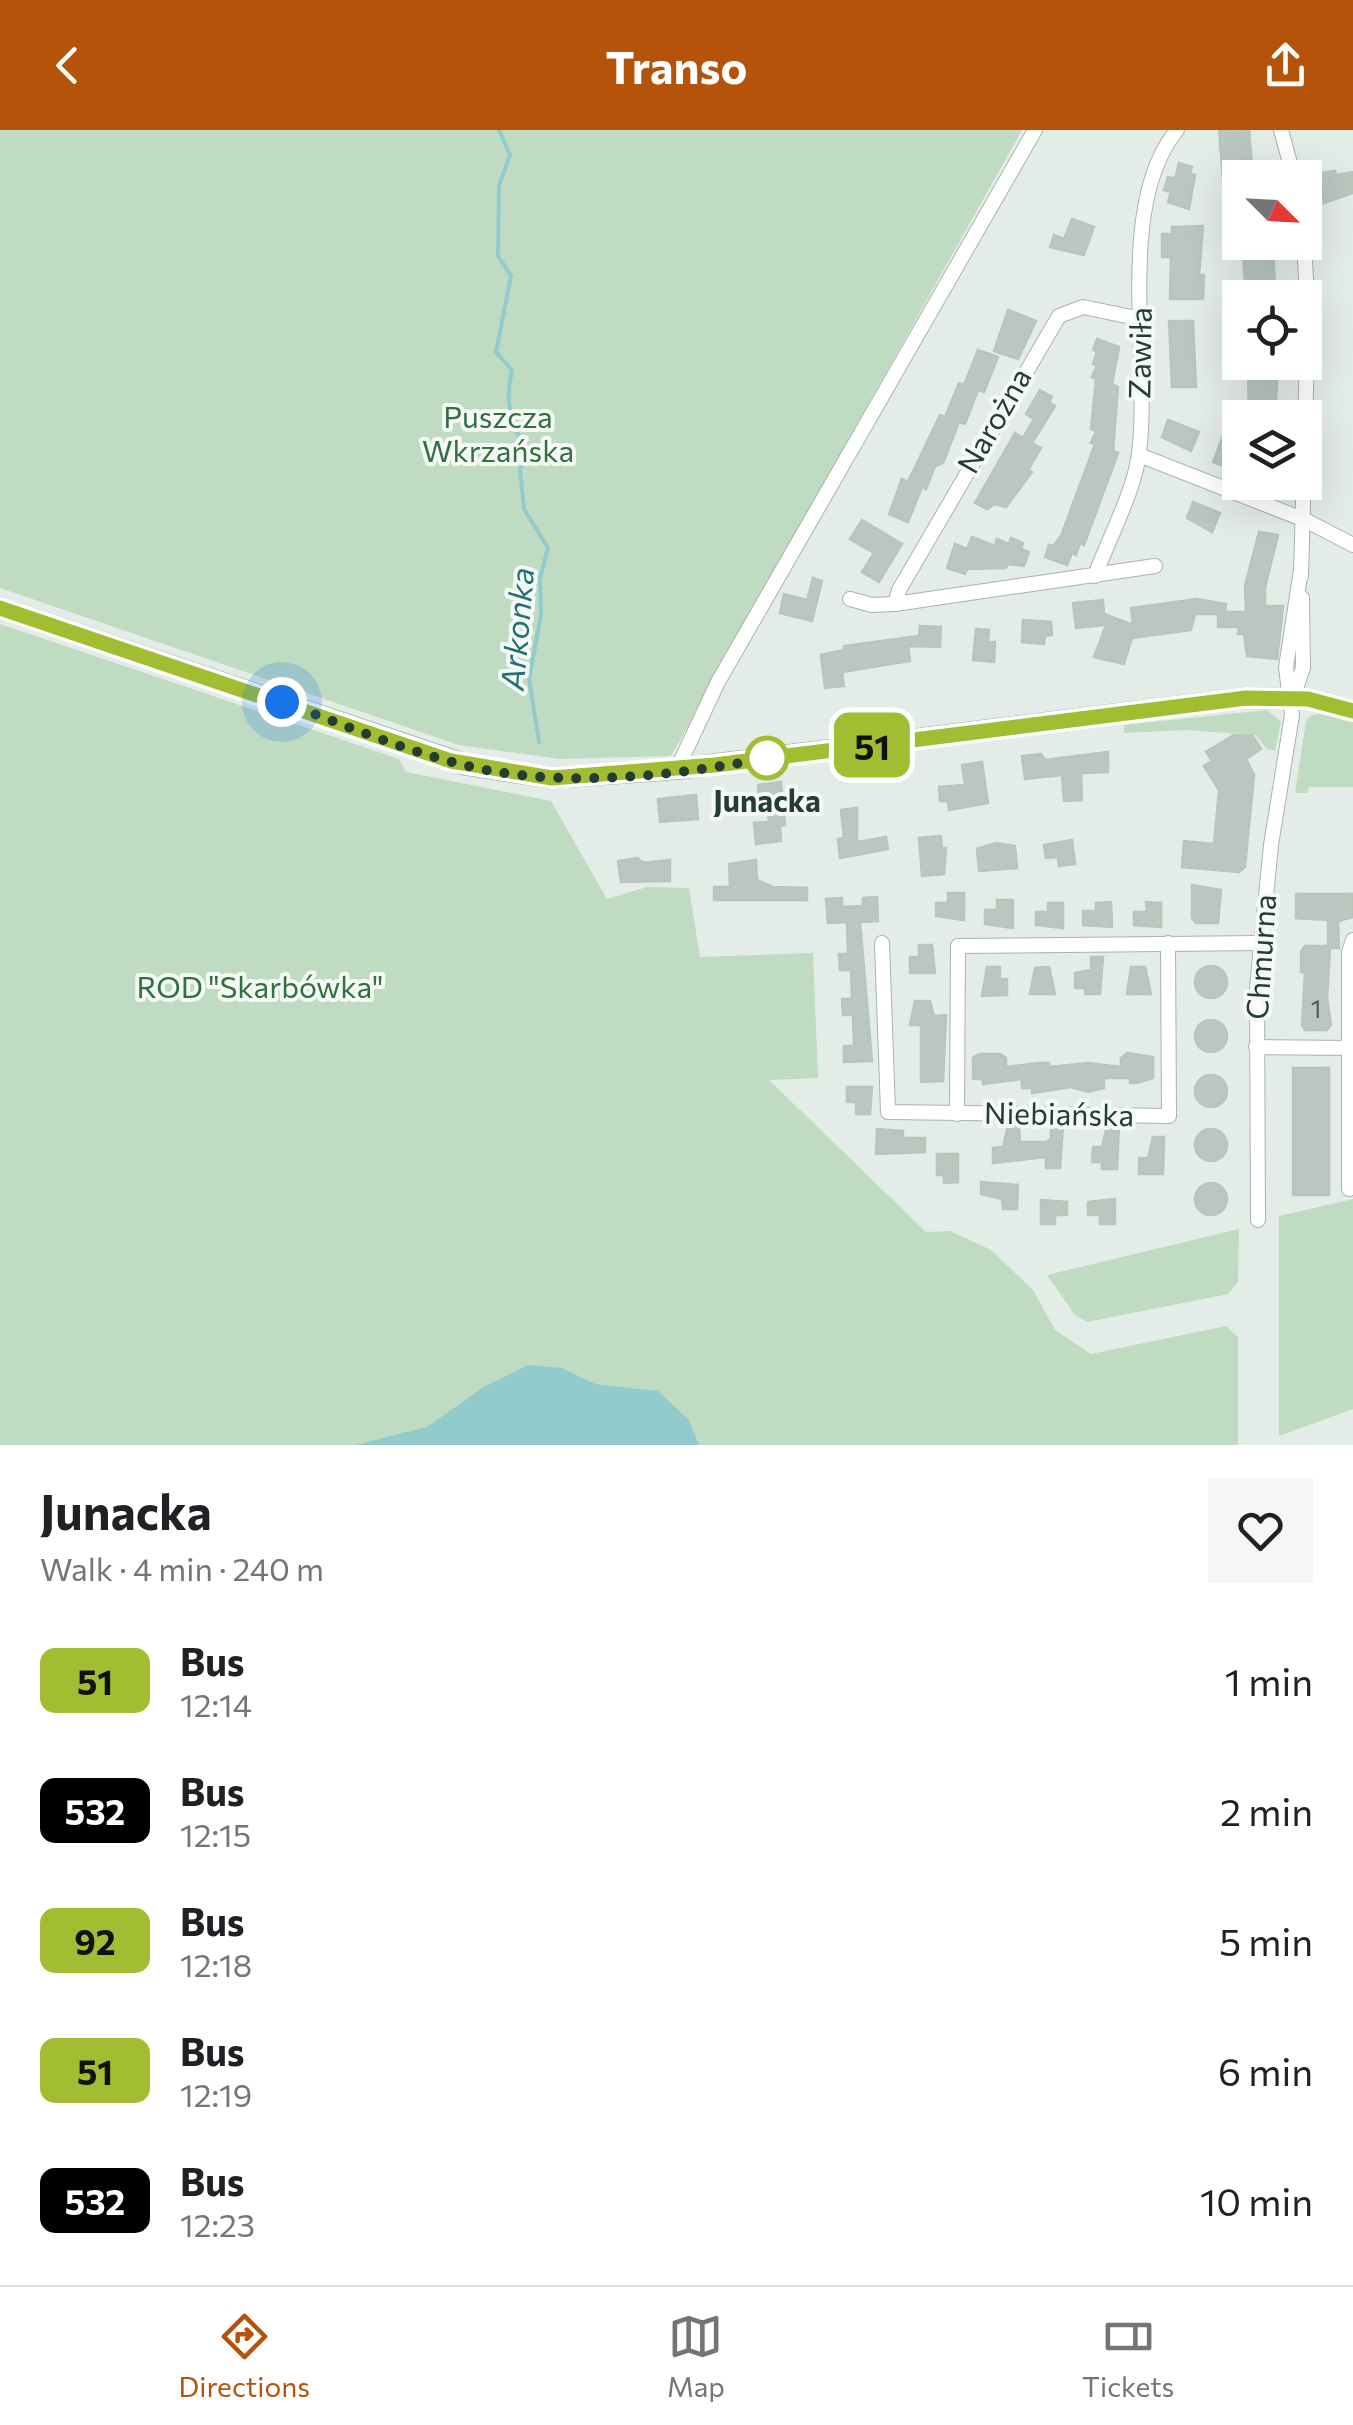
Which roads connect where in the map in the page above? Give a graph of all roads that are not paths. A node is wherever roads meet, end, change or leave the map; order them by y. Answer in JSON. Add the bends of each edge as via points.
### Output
{"nodes":[{"id":1,"x":1035,"y":130,"type":"edge"},
{"id":2,"x":1177,"y":130,"type":"edge"},
{"id":3,"x":1281,"y":130,"type":"edge"},
{"id":4,"x":1289,"y":160,"type":"edge"},
{"id":5,"x":1304,"y":260,"type":"edge"},
{"id":6,"x":1141,"y":319,"type":"junction"},
{"id":7,"x":1139,"y":456,"type":"junction"},
{"id":8,"x":1305,"y":520,"type":"junction"},
{"id":9,"x":1353,"y":545,"type":"edge"},
{"id":10,"x":1155,"y":566,"type":"dead end"},
{"id":11,"x":1095,"y":576,"type":"junction"},
{"id":12,"x":850,"y":599,"type":"dead end"},
{"id":13,"x":896,"y":604,"type":"junction"},
{"id":14,"x":0,"y":608,"type":"edge"},
{"id":15,"x":1293,"y":697,"type":"junction"},
{"id":16,"x":1353,"y":711,"type":"edge"},
{"id":17,"x":677,"y":769,"type":"junction"},
{"id":18,"x":1353,"y":940,"type":"edge"},
{"id":19,"x":1261,"y":942,"type":"junction"},
{"id":20,"x":882,"y":943,"type":"dead end"},
{"id":21,"x":1168,"y":943,"type":"junction"},
{"id":22,"x":1256,"y":1048,"type":"junction"},
{"id":23,"x":1351,"y":1048,"type":"edge"},
{"id":24,"x":957,"y":1114,"type":"junction"},
{"id":25,"x":1349,"y":1189,"type":"dead end"},
{"id":26,"x":1258,"y":1220,"type":"dead end"}],
"edges":[{"from":1,"to":17,"type":"street","via":[[718,682]]},
{"from":2,"to":6,"type":"street","name":"Zawiła","via":[[1146,201]]},
{"from":3,"to":4,"type":"street"},
{"from":5,"to":8,"type":"street","name":"Chmurna"},
{"from":6,"to":7,"type":"street","name":"Zawiła"},
{"from":6,"to":13,"type":"street","name":"Narożna","via":[[1084,307],[1059,316]]},
{"from":7,"to":8,"type":"street"},
{"from":7,"to":11,"type":"street","name":"Zawiła"},
{"from":8,"to":9,"type":"street"},
{"from":8,"to":15,"type":"street","name":"Chmurna","via":[[1303,668]]},
{"from":10,"to":11,"type":"street"},
{"from":11,"to":13,"type":"street"},
{"from":12,"to":13,"type":"street"},
{"from":14,"to":17,"type":"street","via":[[451,761],[570,778]]},
{"from":15,"to":16,"type":"street"},
{"from":15,"to":17,"type":"street","via":[[1221,700]]},
{"from":15,"to":19,"type":"street","name":"Chmurna"},
{"from":18,"to":23,"type":"street"},
{"from":19,"to":21,"type":"street","name":"Niebiańska"},
{"from":19,"to":22,"type":"street","name":"Chmurna"},
{"from":20,"to":24,"type":"street","name":"Niebiańska","via":[[888,1112]]},
{"from":21,"to":24,"type":"street","name":"Niebiańska","via":[[958,946]]},
{"from":21,"to":24,"type":"street","name":"Niebiańska","via":[[1169,1116]]},
{"from":22,"to":23,"type":"street"},
{"from":22,"to":26,"type":"street","name":"Chmurna"},
{"from":23,"to":25,"type":"street"}]}
